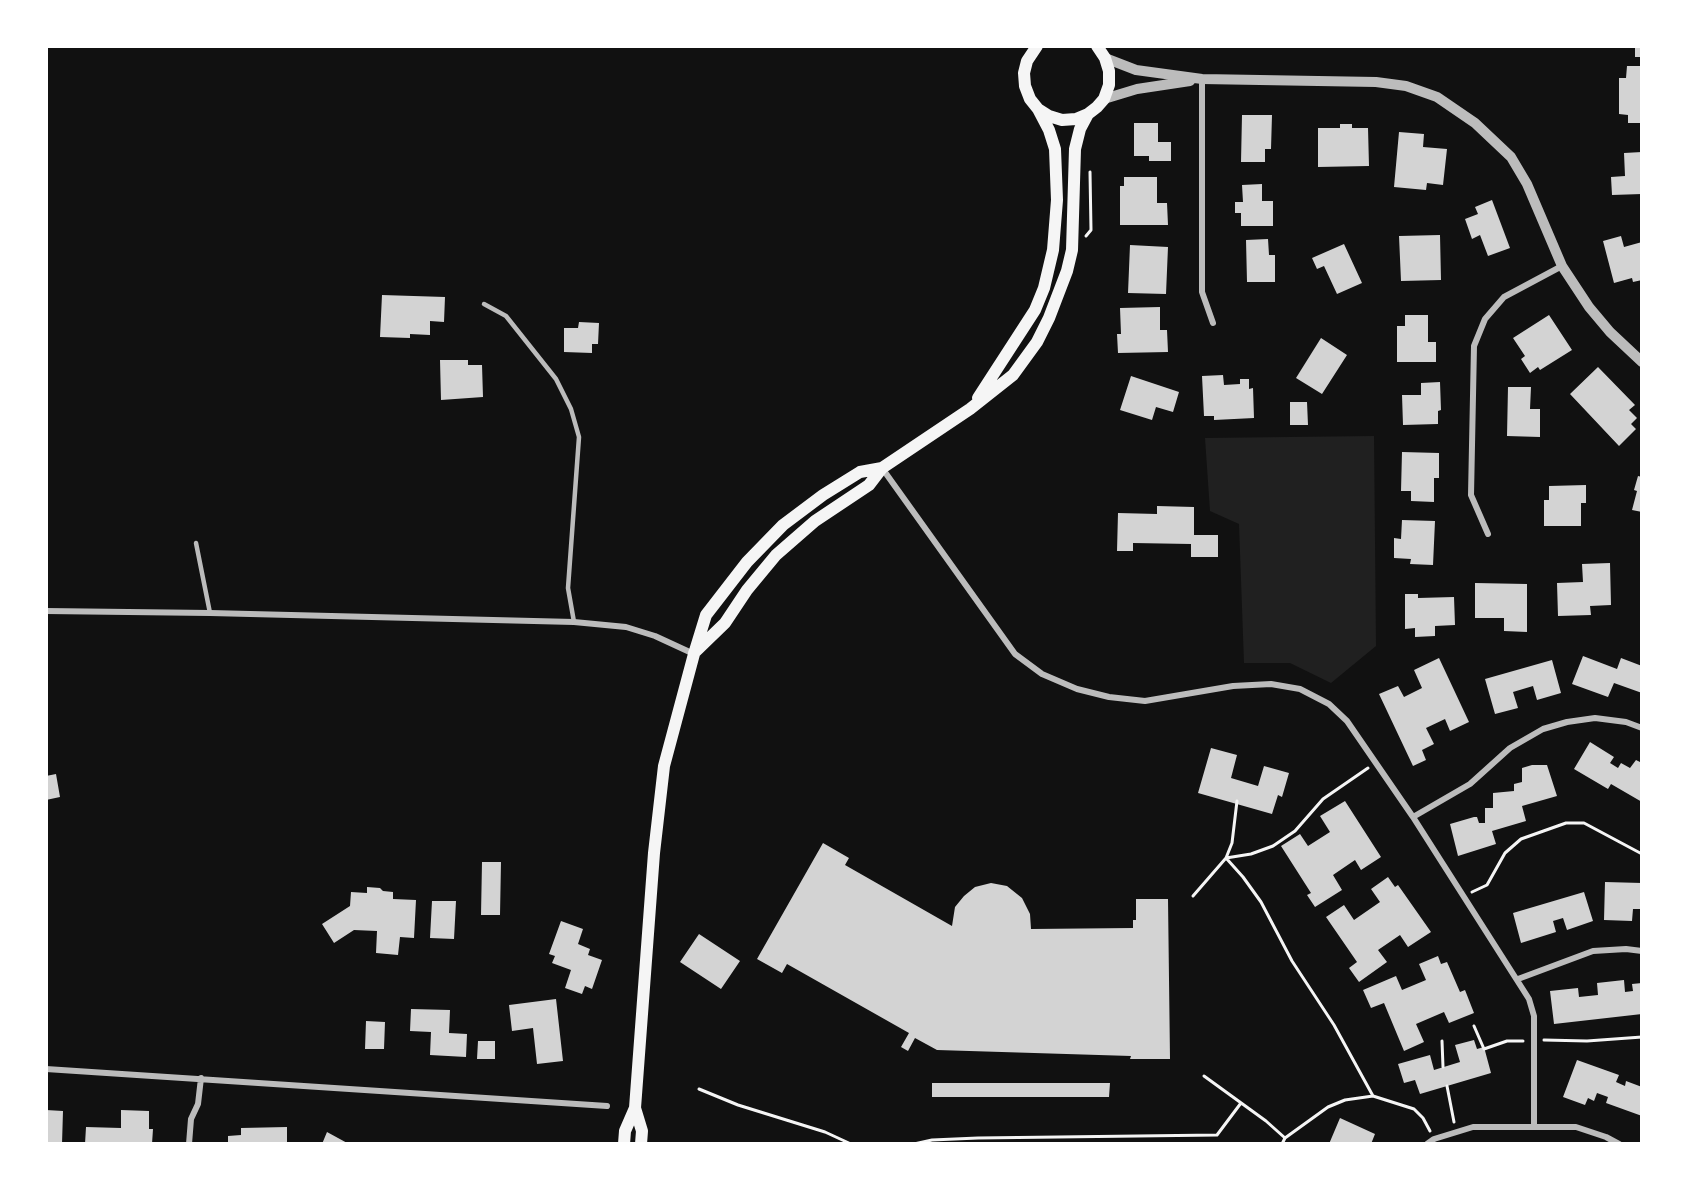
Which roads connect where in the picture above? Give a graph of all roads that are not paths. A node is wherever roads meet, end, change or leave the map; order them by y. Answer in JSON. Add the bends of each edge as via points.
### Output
{"nodes":[{"id":1,"x":1037,"y":46,"type":"edge"},
{"id":2,"x":1097,"y":46,"type":"edge"},
{"id":3,"x":1105,"y":58,"type":"junction"},
{"id":4,"x":1202,"y":79,"type":"junction"},
{"id":5,"x":1104,"y":99,"type":"junction"},
{"id":6,"x":1038,"y":109,"type":"junction"},
{"id":7,"x":1088,"y":114,"type":"junction"},
{"id":8,"x":1563,"y":267,"type":"junction"},
{"id":9,"x":484,"y":304,"type":"dead end"},
{"id":10,"x":1213,"y":323,"type":"dead end"},
{"id":11,"x":1641,"y":362,"type":"edge"},
{"id":12,"x":970,"y":409,"type":"junction"},
{"id":13,"x":882,"y":468,"type":"junction"},
{"id":14,"x":1488,"y":534,"type":"dead end"},
{"id":15,"x":196,"y":543,"type":"dead end"},
{"id":16,"x":46,"y":611,"type":"edge"},
{"id":17,"x":210,"y":613,"type":"junction"},
{"id":18,"x":574,"y":622,"type":"junction"},
{"id":19,"x":694,"y":654,"type":"junction"},
{"id":20,"x":1641,"y":728,"type":"edge"},
{"id":21,"x":1413,"y":817,"type":"junction"},
{"id":22,"x":1641,"y":951,"type":"edge"},
{"id":23,"x":1518,"y":979,"type":"junction"},
{"id":24,"x":46,"y":1069,"type":"edge"},
{"id":25,"x":201,"y":1078,"type":"junction"},
{"id":26,"x":607,"y":1106,"type":"dead end"},
{"id":27,"x":635,"y":1108,"type":"junction"},
{"id":28,"x":1534,"y":1127,"type":"junction"},
{"id":29,"x":189,"y":1143,"type":"edge"},
{"id":30,"x":624,"y":1143,"type":"edge"},
{"id":31,"x":641,"y":1143,"type":"edge"},
{"id":32,"x":1427,"y":1143,"type":"edge"},
{"id":33,"x":1619,"y":1143,"type":"edge"}],
"edges":[{"from":1,"to":6,"type":"main road","via":[[1024,73],[1030,99]]},
{"from":2,"to":3,"type":"main road"},
{"from":3,"to":4,"type":"street","via":[[1136,70]]},
{"from":3,"to":5,"type":"main road","via":[[1109,85]]},
{"from":4,"to":5,"type":"street","via":[[1137,89]]},
{"from":4,"to":8,"type":"street","via":[[1376,82],[1406,86],[1437,97],[1475,123],[1511,157]]},
{"from":4,"to":10,"type":"street","via":[[1202,292]]},
{"from":5,"to":7,"type":"main road"},
{"from":6,"to":7,"type":"main road","via":[[1062,120]]},
{"from":6,"to":12,"type":"main road","via":[[1055,148],[1057,200],[1049,269],[1035,310]]},
{"from":7,"to":12,"type":"main road","via":[[1075,149],[1072,250],[1059,296],[1037,342],[1013,375]]},
{"from":8,"to":11,"type":"street","via":[[1589,307]]},
{"from":8,"to":14,"type":"street","via":[[1504,297],[1485,319],[1474,346],[1471,495]]},
{"from":9,"to":18,"type":"lane","via":[[506,316],[556,379],[579,437],[568,588]]},
{"from":12,"to":13,"type":"main road"},
{"from":13,"to":19,"type":"main road","via":[[868,485],[815,521],[776,555],[725,623]]},
{"from":13,"to":19,"type":"main road","via":[[860,472],[841,483],[770,538],[706,615]]},
{"from":13,"to":21,"type":"street","via":[[1015,654],[1042,674],[1109,698],[1145,701],[1233,686],[1271,684],[1300,689],[1329,704],[1347,722]]},
{"from":15,"to":17,"type":"lane"},
{"from":16,"to":17,"type":"street"},
{"from":17,"to":18,"type":"street"},
{"from":18,"to":19,"type":"street","via":[[626,627]]},
{"from":19,"to":27,"type":"main road","via":[[664,766]]},
{"from":20,"to":21,"type":"street","via":[[1596,718],[1543,729],[1510,748],[1470,784]]},
{"from":21,"to":23,"type":"street"},
{"from":22,"to":23,"type":"street","via":[[1593,951]]},
{"from":23,"to":28,"type":"street","via":[[1530,999],[1534,1016]]},
{"from":24,"to":25,"type":"street"},
{"from":25,"to":26,"type":"street"},
{"from":25,"to":29,"type":"street"},
{"from":27,"to":30,"type":"main road"},
{"from":27,"to":31,"type":"main road","via":[[642,1131]]},
{"from":28,"to":32,"type":"street","via":[[1473,1127]]},
{"from":28,"to":33,"type":"street","via":[[1576,1127]]}]}
